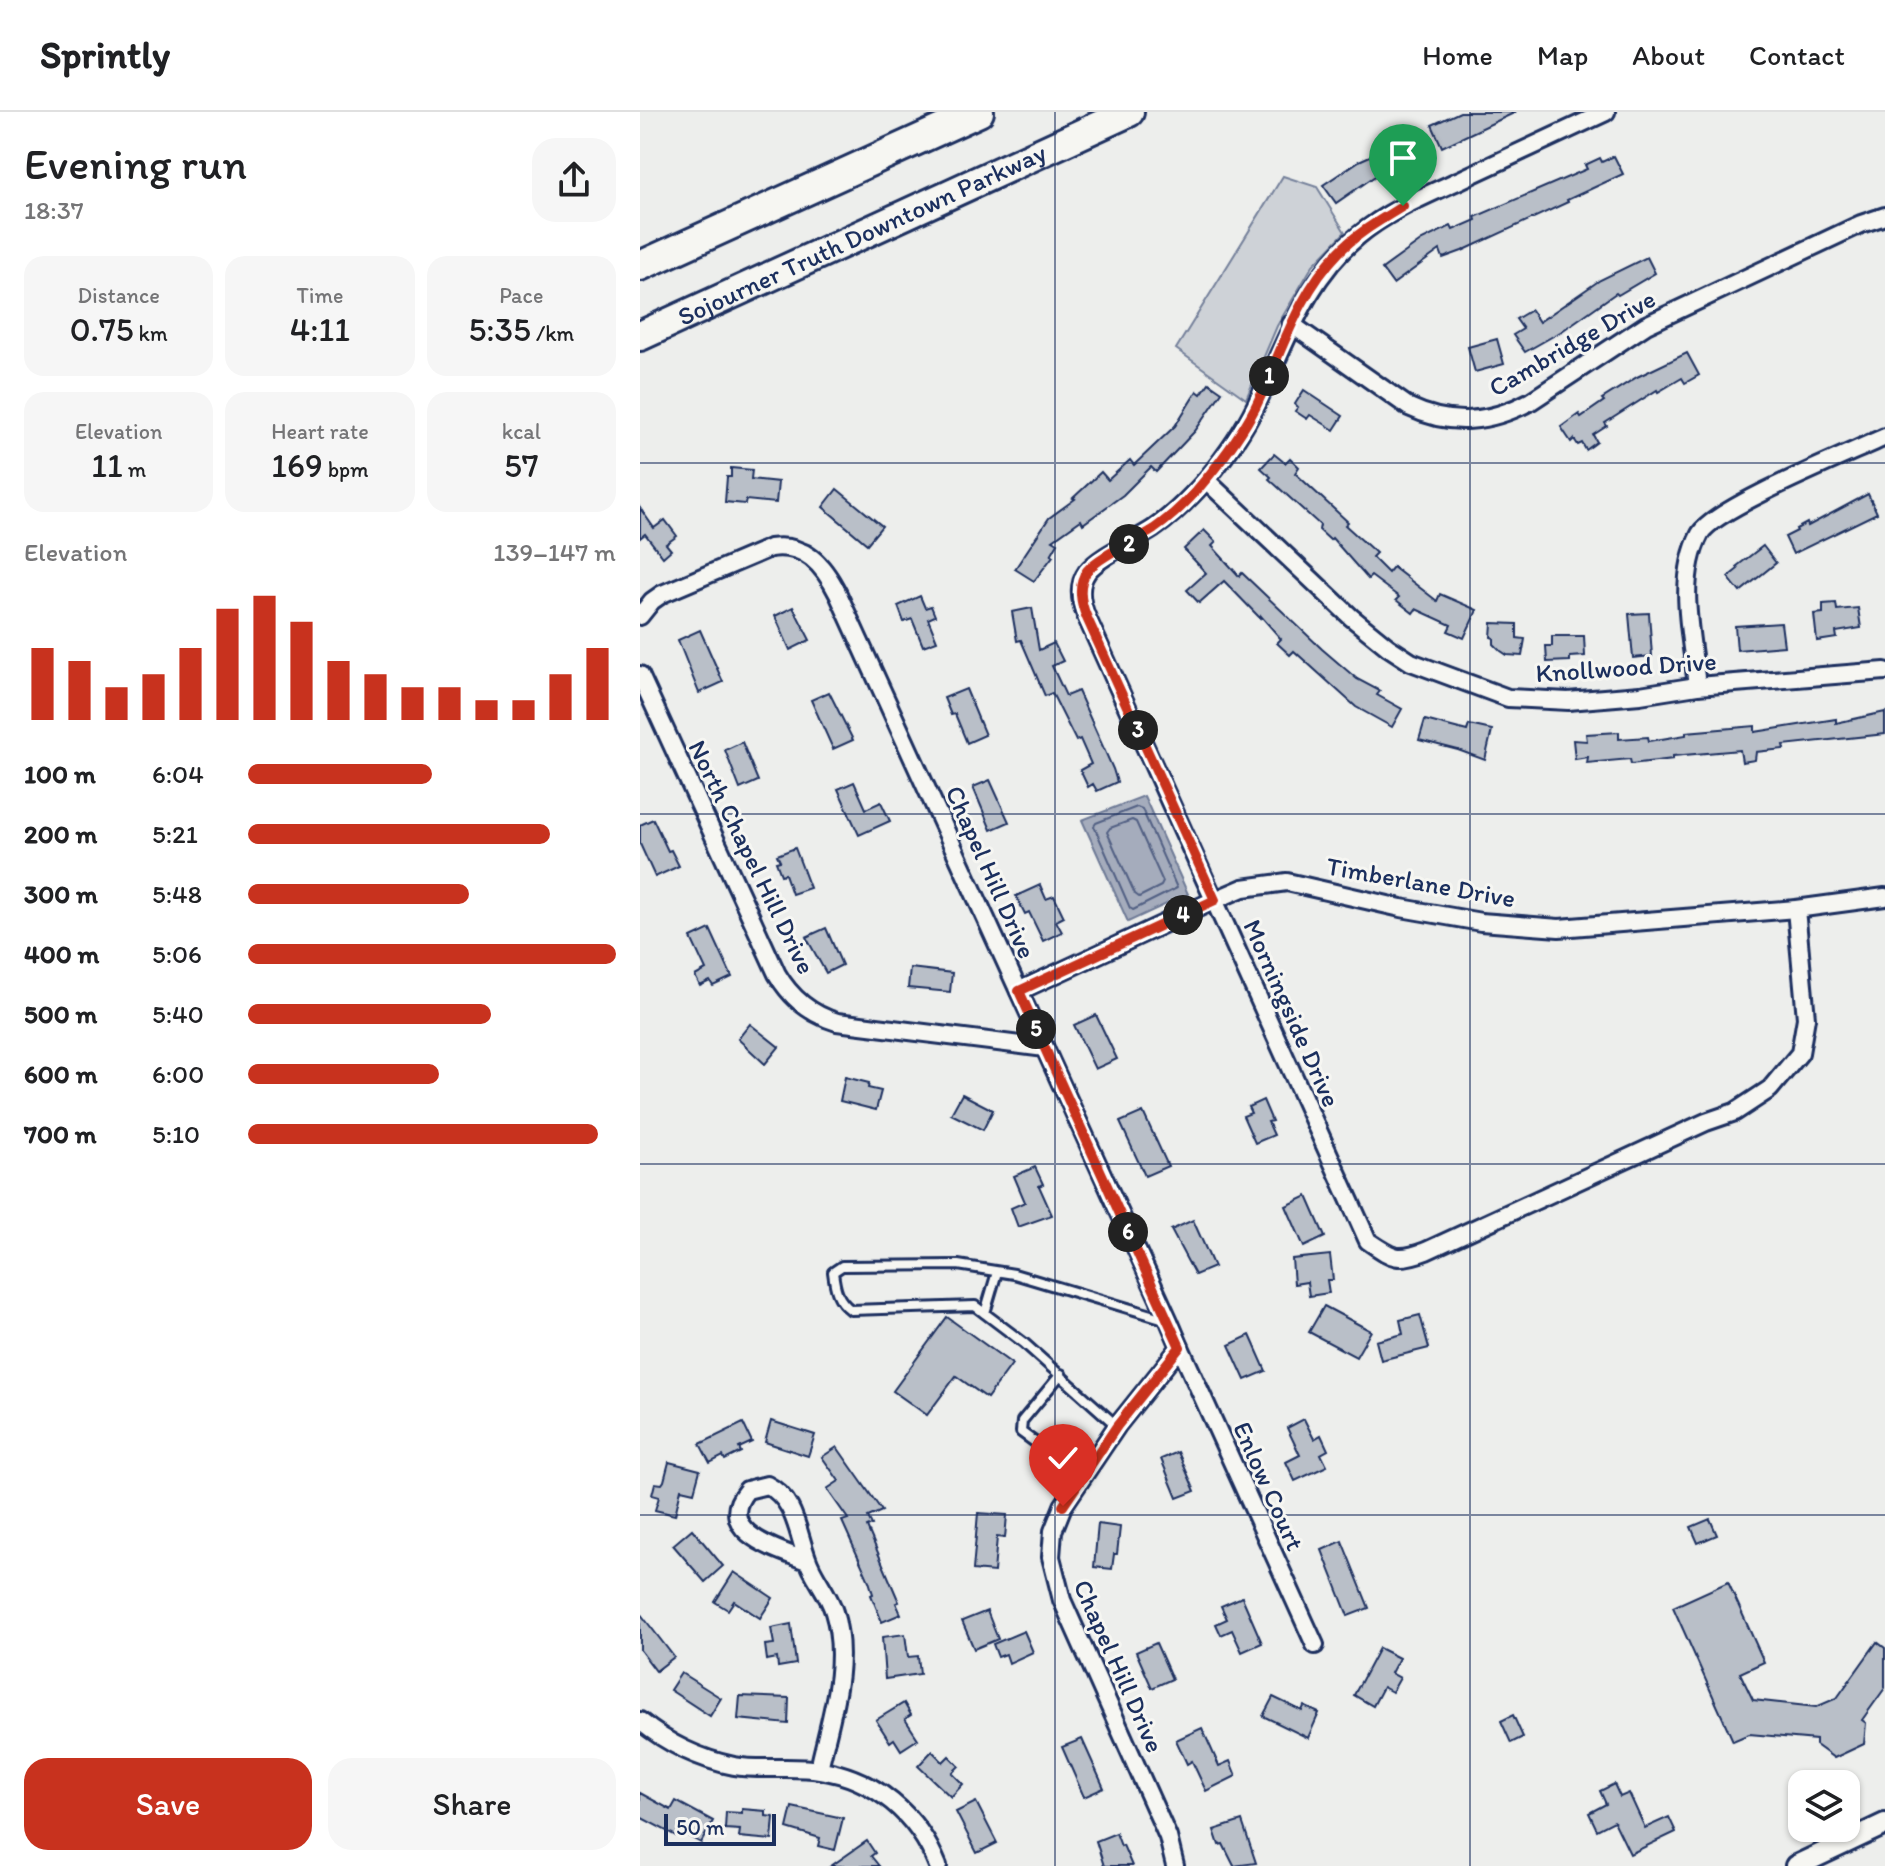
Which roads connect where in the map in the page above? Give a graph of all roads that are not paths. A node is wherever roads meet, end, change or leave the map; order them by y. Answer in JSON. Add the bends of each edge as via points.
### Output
{"nodes":[{"id":1,"x":979,"y":112,"type":"edge"},
{"id":2,"x":1129,"y":112,"type":"edge"},
{"id":3,"x":1606,"y":112,"type":"edge"},
{"id":4,"x":1885,"y":216,"type":"edge"},
{"id":5,"x":640,"y":266,"type":"edge"},
{"id":6,"x":1291,"y":324,"type":"junction"},
{"id":7,"x":640,"y":336,"type":"edge"},
{"id":8,"x":1885,"y":437,"type":"edge"},
{"id":9,"x":1206,"y":480,"type":"junction"},
{"id":10,"x":640,"y":616,"type":"edge"},
{"id":11,"x":1885,"y":671,"type":"edge"},
{"id":12,"x":640,"y":675,"type":"edge"},
{"id":13,"x":1697,"y":686,"type":"junction"},
{"id":14,"x":1885,"y":897,"type":"edge"},
{"id":15,"x":1215,"y":900,"type":"junction"},
{"id":16,"x":1796,"y":909,"type":"junction"},
{"id":17,"x":1019,"y":991,"type":"junction"},
{"id":18,"x":1045,"y":1048,"type":"junction"},
{"id":19,"x":997,"y":1272,"type":"junction"},
{"id":20,"x":985,"y":1313,"type":"junction"},
{"id":21,"x":1169,"y":1321,"type":"junction"},
{"id":22,"x":1180,"y":1347,"type":"junction"},
{"id":23,"x":1061,"y":1374,"type":"junction"},
{"id":24,"x":1117,"y":1426,"type":"junction"},
{"id":25,"x":1081,"y":1476,"type":"junction"},
{"id":26,"x":807,"y":1561,"type":"junction"},
{"id":27,"x":1315,"y":1645,"type":"dead end"},
{"id":28,"x":640,"y":1721,"type":"edge"},
{"id":29,"x":819,"y":1769,"type":"junction"},
{"id":30,"x":1885,"y":1824,"type":"edge"},
{"id":31,"x":938,"y":1866,"type":"edge"},
{"id":32,"x":1175,"y":1866,"type":"edge"},
{"id":33,"x":1796,"y":1866,"type":"edge"}],
"edges":[{"from":1,"to":5,"type":"highway"},
{"from":2,"to":7,"type":"highway","name":"Sojourner Truth Downtown Parkway"},
{"from":3,"to":6,"type":"street","name":"Morningside Drive","via":[[1403,206],[1361,233],[1318,277]]},
{"from":4,"to":6,"type":"street","name":"Cambridge Drive","via":[[1656,320],[1531,401],[1486,419],[1451,421],[1409,407]]},
{"from":6,"to":9,"type":"street","name":"Morningside Drive","via":[[1247,422]]},
{"from":8,"to":13,"type":"street","via":[[1727,509],[1701,531],[1686,595]]},
{"from":9,"to":13,"type":"street","name":"Knollwood Drive","via":[[1351,617],[1411,662],[1508,698],[1568,701]]},
{"from":9,"to":15,"type":"street","name":"Morningside Drive","via":[[1154,528],[1088,570],[1081,592],[1087,618]]},
{"from":10,"to":17,"type":"street","name":"Chapel Hill Drive","via":[[662,594],[758,552],[782,547],[801,551],[824,569]]},
{"from":11,"to":13,"type":"street","name":"Knollwood Drive"},
{"from":12,"to":18,"type":"street","name":"North Chapel Hill Drive","via":[[777,974],[793,996],[837,1022]]},
{"from":14,"to":16,"type":"street","name":"Timberlane Drive"},
{"from":15,"to":16,"type":"street","name":"Timberlane Drive","via":[[1243,888],[1287,882],[1454,918],[1559,928]]},
{"from":15,"to":16,"type":"street","name":"Morningside Drive","via":[[1368,1241],[1405,1259],[1735,1112],[1770,1089],[1800,1053],[1806,1018]]},
{"from":15,"to":17,"type":"street","name":"Timberlane Drive"},
{"from":17,"to":18,"type":"street","name":"Chapel Hill Drive"},
{"from":18,"to":21,"type":"street","name":"Chapel Hill Drive"},
{"from":19,"to":20,"type":"lane"},
{"from":19,"to":20,"type":"lane","via":[[958,1265],[842,1266],[833,1272],[841,1303],[851,1310],[975,1306]]},
{"from":19,"to":21,"type":"lane"},
{"from":20,"to":23,"type":"lane"},
{"from":21,"to":22,"type":"street","name":"Chapel Hill Drive"},
{"from":22,"to":24,"type":"street","name":"Chapel Hill Drive"},
{"from":22,"to":27,"type":"street","name":"Enlow Court"},
{"from":23,"to":24,"type":"lane"},
{"from":23,"to":25,"type":"lane","via":[[1022,1421],[1021,1432]]},
{"from":24,"to":25,"type":"street","name":"Chapel Hill Drive"},
{"from":25,"to":32,"type":"street","name":"Chapel Hill Drive","via":[[1057,1517],[1053,1571],[1068,1616],[1168,1837]]},
{"from":26,"to":26,"type":"street","via":[[784,1498],[767,1485],[747,1490],[737,1509],[745,1531]]},
{"from":26,"to":29,"type":"street","via":[[829,1597],[841,1644],[840,1674]]},
{"from":28,"to":29,"type":"street","via":[[717,1762]]},
{"from":29,"to":31,"type":"street","via":[[852,1778],[894,1802],[916,1826]]},
{"from":30,"to":33,"type":"street"}]}
